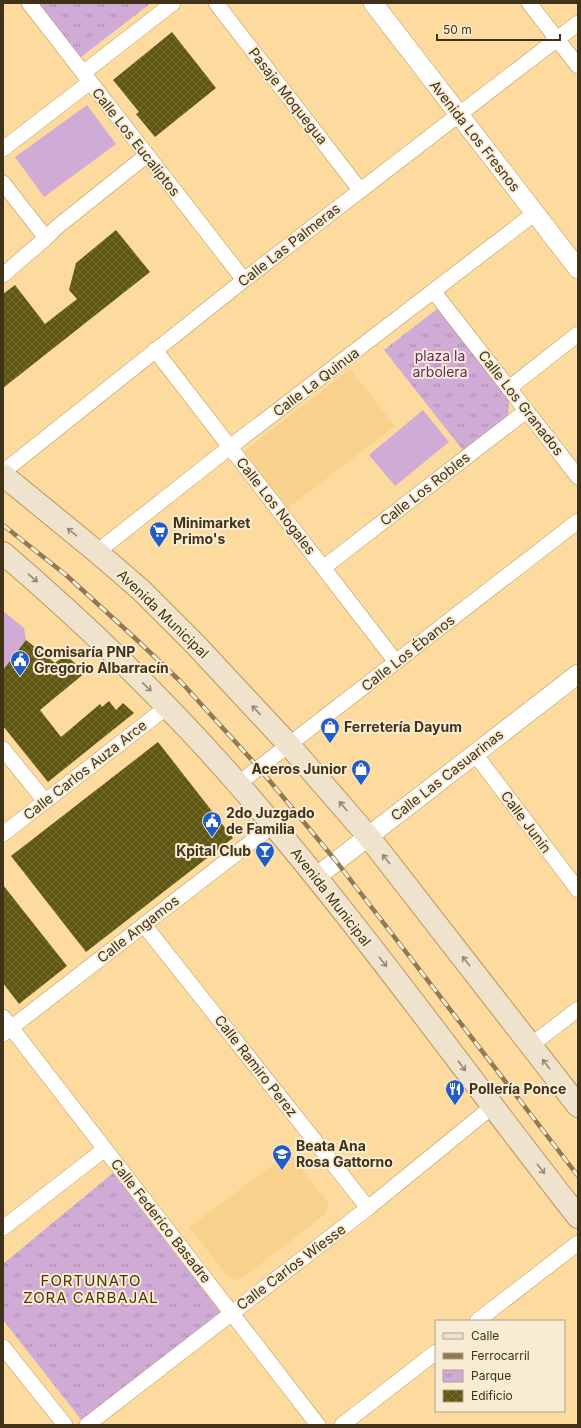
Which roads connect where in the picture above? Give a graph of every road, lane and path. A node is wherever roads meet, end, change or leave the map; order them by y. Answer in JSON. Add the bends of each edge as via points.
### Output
{"nodes":[{"id":1,"x":29,"y":3,"type":"edge"},
{"id":2,"x":173,"y":3,"type":"edge"},
{"id":3,"x":216,"y":3,"type":"edge"},
{"id":4,"x":373,"y":3,"type":"edge"},
{"id":5,"x":529,"y":3,"type":"edge"},
{"id":6,"x":578,"y":23,"type":"edge"},
{"id":7,"x":557,"y":39,"type":"junction"},
{"id":8,"x":578,"y":66,"type":"edge"},
{"id":9,"x":86,"y":77,"type":"junction"},
{"id":10,"x":459,"y":115,"type":"junction"},
{"id":11,"x":3,"y":150,"type":"edge"},
{"id":12,"x":147,"y":156,"type":"junction"},
{"id":13,"x":3,"y":183,"type":"edge"},
{"id":14,"x":360,"y":190,"type":"junction"},
{"id":15,"x":535,"y":214,"type":"junction"},
{"id":16,"x":46,"y":238,"type":"junction"},
{"id":17,"x":578,"y":269,"type":"edge"},
{"id":18,"x":3,"y":275,"type":"edge"},
{"id":19,"x":244,"y":280,"type":"junction"},
{"id":20,"x":434,"y":292,"type":"junction"},
{"id":21,"x":578,"y":334,"type":"edge"},
{"id":22,"x":155,"y":350,"type":"junction"},
{"id":23,"x":509,"y":388,"type":"junction"},
{"id":24,"x":526,"y":411,"type":"junction"},
{"id":25,"x":230,"y":448,"type":"junction"},
{"id":26,"x":3,"y":473,"type":"edge"},
{"id":27,"x":578,"y":477,"type":"edge"},
{"id":28,"x":578,"y":521,"type":"edge"},
{"id":29,"x":97,"y":552,"type":"junction"},
{"id":30,"x":3,"y":553,"type":"edge"},
{"id":31,"x":323,"y":568,"type":"junction"},
{"id":32,"x":396,"y":662,"type":"junction"},
{"id":33,"x":577,"y":675,"type":"edge"},
{"id":34,"x":167,"y":707,"type":"junction"},
{"id":35,"x":289,"y":745,"type":"junction"},
{"id":36,"x":3,"y":749,"type":"edge"},
{"id":37,"x":475,"y":754,"type":"junction"},
{"id":38,"x":238,"y":784,"type":"junction"},
{"id":39,"x":45,"y":801,"type":"junction"},
{"id":40,"x":273,"y":825,"type":"junction"},
{"id":41,"x":3,"y":834,"type":"edge"},
{"id":42,"x":368,"y":836,"type":"junction"},
{"id":43,"x":316,"y":877,"type":"junction"},
{"id":44,"x":578,"y":890,"type":"edge"},
{"id":45,"x":144,"y":925,"type":"junction"},
{"id":46,"x":578,"y":1009,"type":"edge"},
{"id":47,"x":6,"y":1026,"type":"edge"},
{"id":48,"x":531,"y":1045,"type":"junction"},
{"id":49,"x":493,"y":1106,"type":"junction"},
{"id":50,"x":578,"y":1106,"type":"edge"},
{"id":51,"x":105,"y":1149,"type":"junction"},
{"id":52,"x":368,"y":1208,"type":"junction"},
{"id":53,"x":578,"y":1217,"type":"edge"},
{"id":54,"x":3,"y":1228,"type":"edge"},
{"id":55,"x":578,"y":1243,"type":"edge"},
{"id":56,"x":231,"y":1312,"type":"junction"},
{"id":57,"x":478,"y":1320,"type":"edge"},
{"id":58,"x":3,"y":1346,"type":"edge"},
{"id":59,"x":435,"y":1353,"type":"edge"},
{"id":60,"x":65,"y":1425,"type":"edge"},
{"id":61,"x":87,"y":1425,"type":"edge"},
{"id":62,"x":318,"y":1425,"type":"edge"},
{"id":63,"x":342,"y":1425,"type":"edge"}],
"edges":[{"from":1,"to":9,"type":"street","name":"Calle Los Eucaliptos"},
{"from":2,"to":9,"type":"street"},
{"from":3,"to":14,"type":"street","name":"Pasaje Moquegua"},
{"from":4,"to":10,"type":"street","name":"Avenida Los Fresnos"},
{"from":5,"to":7,"type":"street"},
{"from":6,"to":7,"type":"street","name":"Calle Las Palmeras"},
{"from":7,"to":8,"type":"street"},
{"from":7,"to":10,"type":"street","name":"Calle Las Palmeras"},
{"from":9,"to":11,"type":"street"},
{"from":9,"to":12,"type":"street","name":"Calle Los Eucaliptos"},
{"from":10,"to":14,"type":"street","name":"Calle Las Palmeras"},
{"from":10,"to":15,"type":"street","name":"Avenida Los Fresnos"},
{"from":12,"to":16,"type":"street"},
{"from":12,"to":19,"type":"street","name":"Calle Los Eucaliptos"},
{"from":13,"to":16,"type":"street"},
{"from":14,"to":19,"type":"street","name":"Calle Las Palmeras"},
{"from":15,"to":17,"type":"street","name":"Avenida Los Fresnos"},
{"from":15,"to":20,"type":"street","name":"Calle La Quinua"},
{"from":16,"to":18,"type":"street"},
{"from":19,"to":22,"type":"street","name":"Calle Las Palmeras"},
{"from":20,"to":23,"type":"street","name":"Calle Los Granados"},
{"from":20,"to":25,"type":"street","name":"Calle La Quinua"},
{"from":21,"to":23,"type":"street"},
{"from":22,"to":25,"type":"street","name":"Calle Los Nogales"},
{"from":22,"to":26,"type":"street","name":"Calle Las Palmeras"},
{"from":23,"to":24,"type":"street","name":"Calle Los Granados"},
{"from":24,"to":27,"type":"street","name":"Calle Los Granados"},
{"from":24,"to":31,"type":"street","name":"Calle Los Robles"},
{"from":25,"to":29,"type":"street","name":"Calle La Quinua"},
{"from":25,"to":31,"type":"street","name":"Calle Los Nogales"},
{"from":29,"to":26,"type":"main road","name":"Avenida Municipal","one_way":true},
{"from":28,"to":32,"type":"street","name":"Calle Los Ébanos"},
{"from":35,"to":29,"type":"main road","name":"Avenida Municipal","one_way":true,"via":[[185,633]]},
{"from":30,"to":34,"type":"main road","name":"Avenida Municipal","one_way":true,"via":[[43,587]]},
{"from":31,"to":32,"type":"street","name":"Calle Los Nogales"},
{"from":32,"to":35,"type":"street","name":"Calle Los Ébanos"},
{"from":33,"to":37,"type":"street","name":"Calle Las Casuarinas"},
{"from":34,"to":38,"type":"main road","name":"Avenida Municipal"},
{"from":34,"to":39,"type":"street","name":"Calle Carlos Auza Arce"},
{"from":35,"to":38,"type":"street","name":"Calle Los Ébanos"},
{"from":42,"to":35,"type":"main road","name":"Avenida Municipal","one_way":true},
{"from":36,"to":39,"type":"street"},
{"from":37,"to":42,"type":"street","name":"Calle Las Casuarinas"},
{"from":37,"to":44,"type":"street","name":"Calle Junín"},
{"from":38,"to":40,"type":"main road","name":"Avenida Municipal"},
{"from":39,"to":41,"type":"street","name":"Calle Carlos Auza Arce"},
{"from":40,"to":43,"type":"main road","name":"Avenida Municipal"},
{"from":40,"to":45,"type":"street","name":"Calle Angamos"},
{"from":42,"to":43,"type":"street","name":"Calle Las Casuarinas"},
{"from":48,"to":42,"type":"main road","name":"Avenida Municipal","one_way":true},
{"from":43,"to":49,"type":"main road","name":"Avenida Municipal","one_way":true},
{"from":45,"to":47,"type":"street","name":"Calle Angamos"},
{"from":45,"to":52,"type":"street","name":"Calle Ramiro Perez"},
{"from":46,"to":48,"type":"street"},
{"from":47,"to":51,"type":"street","name":"Calle Federico Basadre"},
{"from":50,"to":48,"type":"main road","name":"Avenida Municipal","one_way":true},
{"from":49,"to":52,"type":"street","name":"Calle Carlos Wiesse"},
{"from":49,"to":53,"type":"main road","name":"Avenida Municipal","one_way":true},
{"from":51,"to":54,"type":"street"},
{"from":51,"to":56,"type":"street","name":"Calle Federico Basadre"},
{"from":52,"to":56,"type":"street","name":"Calle Carlos Wiesse"},
{"from":55,"to":57,"type":"street"},
{"from":56,"to":61,"type":"street","name":"Calle Carlos Wiesse"},
{"from":56,"to":62,"type":"street","name":"Calle Federico Basadre"},
{"from":58,"to":60,"type":"street"},
{"from":59,"to":63,"type":"street"}]}
